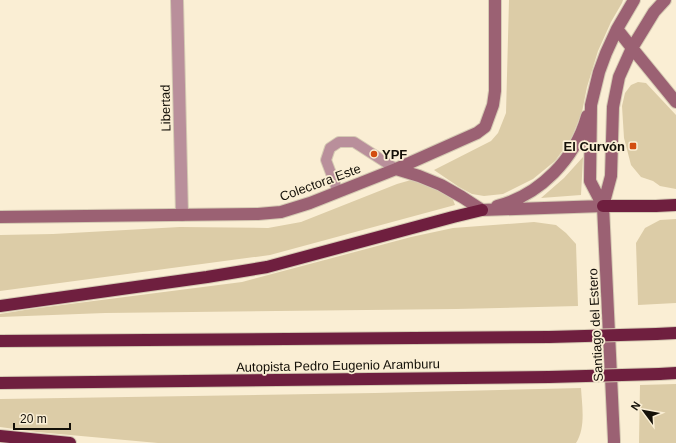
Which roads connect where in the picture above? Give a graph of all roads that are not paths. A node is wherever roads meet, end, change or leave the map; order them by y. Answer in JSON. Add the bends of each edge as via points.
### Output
{"nodes":[{"id":1,"x":177,"y":0,"type":"edge"},
{"id":2,"x":495,"y":0,"type":"edge"},
{"id":3,"x":634,"y":0,"type":"edge"},
{"id":4,"x":665,"y":0,"type":"edge"},
{"id":5,"x":617,"y":29,"type":"junction"},
{"id":6,"x":632,"y":48,"type":"junction"},
{"id":7,"x":676,"y":102,"type":"edge"},
{"id":8,"x":591,"y":105,"type":"junction"},
{"id":9,"x":396,"y":169,"type":"junction"},
{"id":10,"x":338,"y":192,"type":"junction"},
{"id":11,"x":676,"y":205,"type":"edge"},
{"id":12,"x":604,"y":206,"type":"junction"},
{"id":13,"x":482,"y":210,"type":"junction"},
{"id":14,"x":182,"y":215,"type":"junction"},
{"id":15,"x":0,"y":217,"type":"edge"},
{"id":16,"x":0,"y":306,"type":"edge"},
{"id":17,"x":676,"y":333,"type":"edge"},
{"id":18,"x":0,"y":341,"type":"edge"},
{"id":19,"x":676,"y":374,"type":"edge"},
{"id":20,"x":0,"y":383,"type":"edge"},
{"id":21,"x":0,"y":436,"type":"edge"},
{"id":22,"x":70,"y":443,"type":"edge"},
{"id":23,"x":614,"y":443,"type":"edge"}],
"edges":[{"from":1,"to":14,"type":"street","name":"Libertad"},
{"from":2,"to":9,"type":"main road","name":"Colectora Este","via":[[494,105],[485,128]]},
{"from":3,"to":5,"type":"main road"},
{"from":4,"to":6,"type":"main road","via":[[654,12]]},
{"from":5,"to":6,"type":"main road"},
{"from":5,"to":8,"type":"main road","via":[[599,72]]},
{"from":6,"to":7,"type":"main road"},
{"from":6,"to":12,"type":"main road","via":[[619,77],[613,107],[611,176]]},
{"from":8,"to":12,"type":"main road","via":[[590,181]]},
{"from":8,"to":13,"type":"main road","via":[[578,141],[561,166],[525,195]]},
{"from":9,"to":10,"type":"main road","name":"Colectora Este"},
{"from":9,"to":10,"type":"lane","via":[[354,142],[339,142],[330,148],[326,160]]},
{"from":9,"to":13,"type":"main road","via":[[441,185]]},
{"from":10,"to":14,"type":"main road","name":"Colectora Este","via":[[281,212]]},
{"from":11,"to":12,"type":"highway"},
{"from":12,"to":13,"type":"main road"},
{"from":12,"to":23,"type":"main road","name":"Santiago del Estero"},
{"from":13,"to":16,"type":"highway","via":[[267,267]]},
{"from":14,"to":15,"type":"main road","name":"Colectora Este"},
{"from":17,"to":18,"type":"highway","name":"Autopista Pedro Eugenio Aramburu","bridge":true,"via":[[549,337]]},
{"from":19,"to":20,"type":"highway","name":"Autopista Pedro Eugenio Aramburu","bridge":true},
{"from":21,"to":22,"type":"highway"}]}
